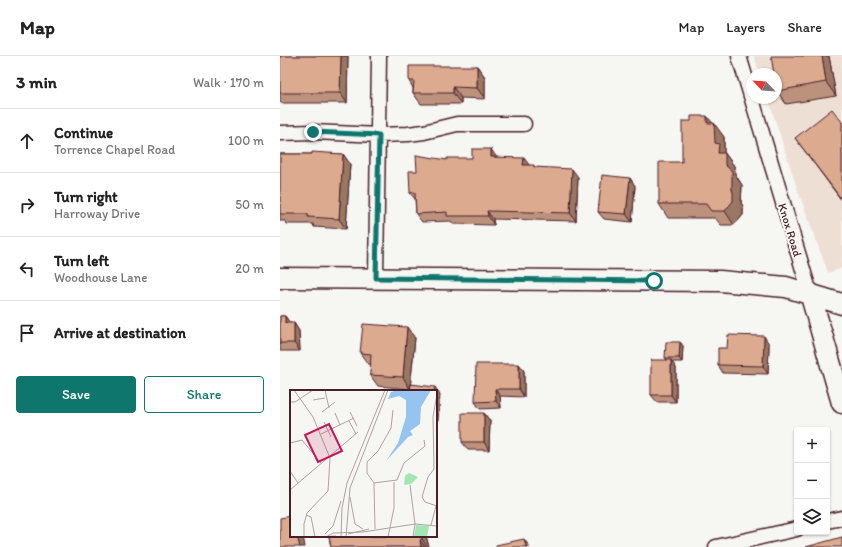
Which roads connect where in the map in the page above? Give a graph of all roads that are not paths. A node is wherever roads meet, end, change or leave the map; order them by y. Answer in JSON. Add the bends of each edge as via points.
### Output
{"nodes":[{"id":1,"x":379,"y":56,"type":"edge"},
{"id":2,"x":739,"y":56,"type":"edge"},
{"id":3,"x":524,"y":124,"type":"dead end"},
{"id":4,"x":280,"y":133,"type":"edge"},
{"id":5,"x":379,"y":135,"type":"junction"},
{"id":6,"x":280,"y":278,"type":"edge"},
{"id":7,"x":376,"y":278,"type":"junction"},
{"id":8,"x":810,"y":293,"type":"junction"},
{"id":9,"x":842,"y":304,"type":"edge"},
{"id":10,"x":842,"y":403,"type":"edge"},
{"id":11,"x":842,"y":518,"type":"edge"},
{"id":12,"x":830,"y":520,"type":"edge"},
{"id":13,"x":794,"y":530,"type":"edge"},
{"id":14,"x":716,"y":547,"type":"edge"}],
"edges":[{"from":1,"to":5,"type":"street"},
{"from":2,"to":8,"type":"street","name":"Knox Road"},
{"from":3,"to":5,"type":"street","via":[[457,124],[424,132]]},
{"from":4,"to":5,"type":"street"},
{"from":5,"to":7,"type":"street"},
{"from":6,"to":7,"type":"street"},
{"from":7,"to":8,"type":"street","via":[[720,281],[774,285]]},
{"from":8,"to":9,"type":"street"},
{"from":8,"to":10,"type":"street","name":"Knox Road"},
{"from":11,"to":12,"type":"street"},
{"from":13,"to":14,"type":"street"}]}
